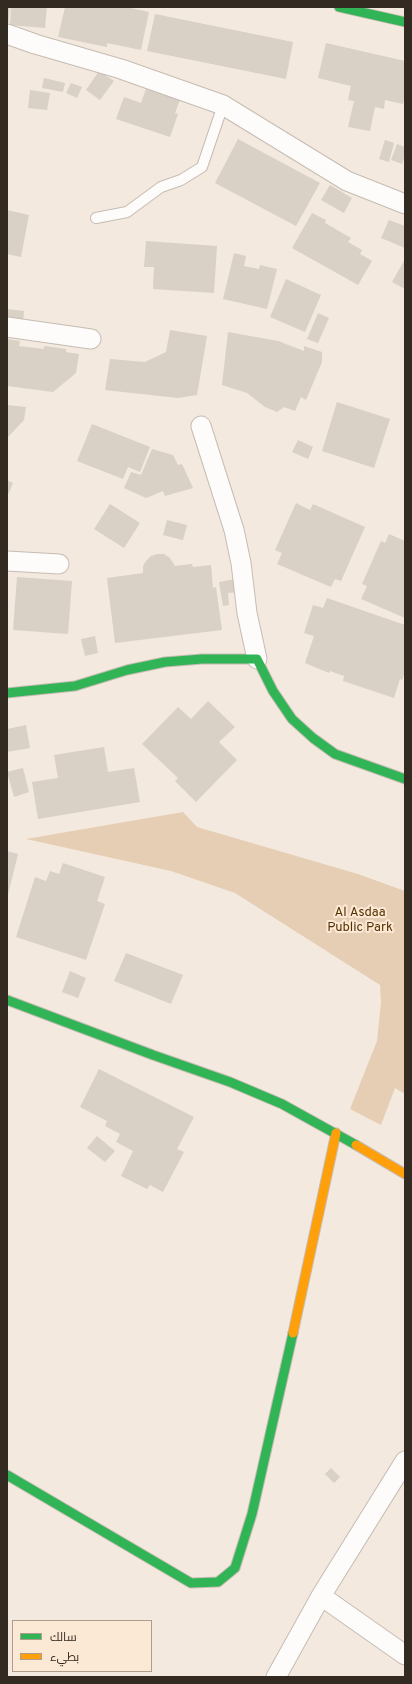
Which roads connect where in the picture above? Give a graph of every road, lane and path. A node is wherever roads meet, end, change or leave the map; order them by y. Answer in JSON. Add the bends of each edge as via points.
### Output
{"nodes":[{"id":1,"x":339,"y":7,"type":"edge"},
{"id":2,"x":405,"y":22,"type":"edge"},
{"id":3,"x":7,"y":34,"type":"edge"},
{"id":4,"x":223,"y":105,"type":"junction"},
{"id":5,"x":405,"y":204,"type":"edge"},
{"id":6,"x":96,"y":218,"type":"dead end"},
{"id":7,"x":7,"y":327,"type":"edge"},
{"id":8,"x":91,"y":339,"type":"dead end"},
{"id":9,"x":201,"y":426,"type":"dead end"},
{"id":10,"x":7,"y":561,"type":"edge"},
{"id":11,"x":59,"y":564,"type":"dead end"},
{"id":12,"x":257,"y":659,"type":"junction"},
{"id":13,"x":7,"y":693,"type":"edge"},
{"id":14,"x":405,"y":779,"type":"edge"},
{"id":15,"x":7,"y":1000,"type":"edge"},
{"id":16,"x":336,"y":1133,"type":"junction"},
{"id":17,"x":405,"y":1174,"type":"edge"},
{"id":18,"x":405,"y":1461,"type":"edge"},
{"id":19,"x":7,"y":1475,"type":"edge"},
{"id":20,"x":321,"y":1596,"type":"junction"},
{"id":21,"x":405,"y":1655,"type":"edge"},
{"id":22,"x":276,"y":1677,"type":"edge"}],
"edges":[{"from":1,"to":2,"type":"street"},
{"from":3,"to":4,"type":"street","via":[[121,69]]},
{"from":4,"to":5,"type":"street","via":[[348,181]]},
{"from":4,"to":6,"type":"lane","via":[[202,167],[181,180],[161,187],[127,212]]},
{"from":7,"to":8,"type":"street"},
{"from":9,"to":12,"type":"street","via":[[234,530]]},
{"from":10,"to":11,"type":"street"},
{"from":12,"to":13,"type":"street","via":[[165,662],[127,670],[75,686]]},
{"from":12,"to":14,"type":"street","via":[[273,691],[292,719],[313,738],[335,754]]},
{"from":15,"to":16,"type":"street","via":[[230,1082],[282,1104]]},
{"from":16,"to":17,"type":"street"},
{"from":16,"to":19,"type":"street","via":[[254,1507],[235,1568],[218,1582],[191,1583]]},
{"from":18,"to":20,"type":"street"},
{"from":20,"to":21,"type":"street"},
{"from":20,"to":22,"type":"street"}]}
